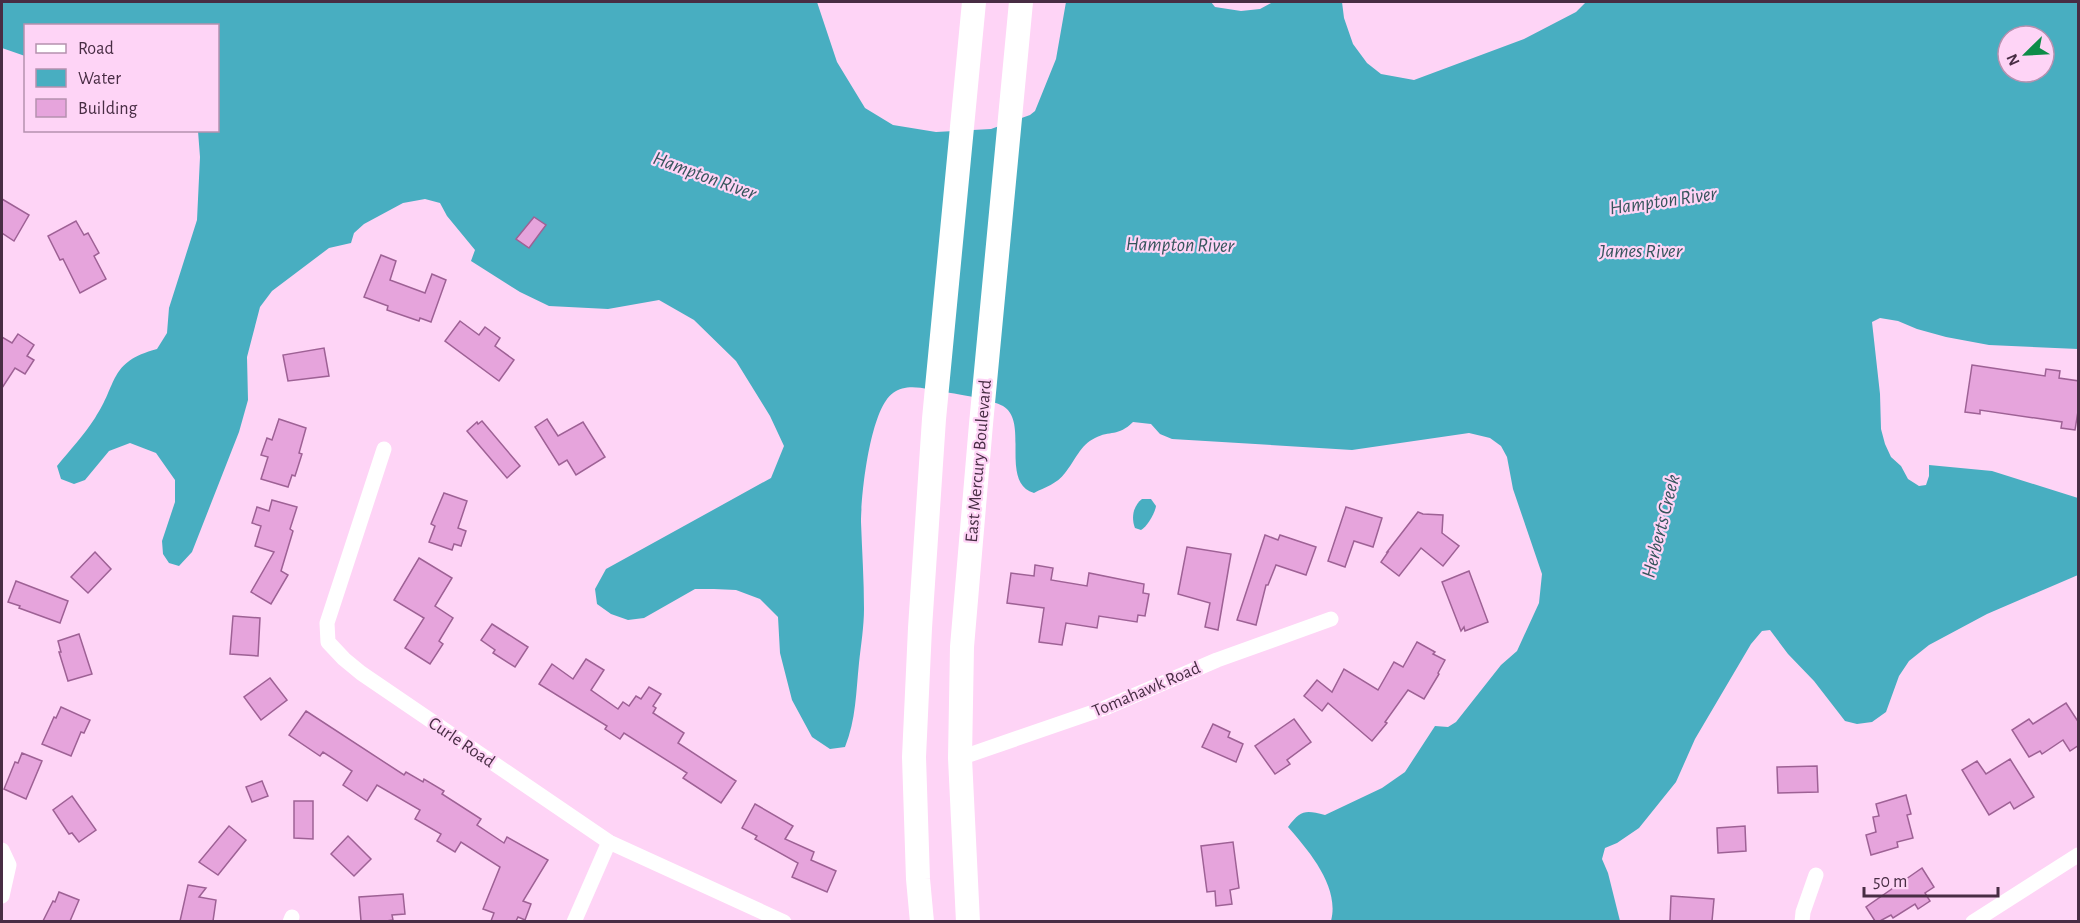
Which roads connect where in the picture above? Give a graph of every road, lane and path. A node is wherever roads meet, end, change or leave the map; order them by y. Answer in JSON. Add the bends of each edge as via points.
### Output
{"nodes":[{"id":1,"x":974,"y":2,"type":"edge"},
{"id":2,"x":1021,"y":2,"type":"edge"},
{"id":3,"x":384,"y":449,"type":"dead end"},
{"id":4,"x":1331,"y":619,"type":"dead end"},
{"id":5,"x":960,"y":758,"type":"junction"},
{"id":6,"x":609,"y":842,"type":"junction"},
{"id":7,"x":2,"y":850,"type":"edge"},
{"id":8,"x":2079,"y":855,"type":"edge"},
{"id":9,"x":1816,"y":875,"type":"dead end"},
{"id":10,"x":2,"y":896,"type":"edge"},
{"id":11,"x":574,"y":921,"type":"edge"},
{"id":12,"x":783,"y":921,"type":"edge"},
{"id":13,"x":922,"y":921,"type":"edge"},
{"id":14,"x":968,"y":921,"type":"edge"},
{"id":15,"x":1802,"y":921,"type":"edge"},
{"id":16,"x":1973,"y":921,"type":"edge"}],
"edges":[{"from":1,"to":13,"type":"main road","via":[[934,419],[920,628],[914,757]]},
{"from":2,"to":5,"type":"main road","name":"East Mercury Boulevard","via":[[962,647]]},
{"from":3,"to":6,"type":"street","name":"Curle Road","via":[[327,623],[328,642],[361,673]]},
{"from":4,"to":5,"type":"street","name":"Tomahawk Road","via":[[1217,660],[1105,708]]},
{"from":5,"to":14,"type":"main road","name":"East Mercury Boulevard"},
{"from":6,"to":11,"type":"street"},
{"from":6,"to":12,"type":"street","name":"Curle Road"},
{"from":7,"to":10,"type":"street","via":[[9,865]]},
{"from":8,"to":16,"type":"street"},
{"from":9,"to":15,"type":"street"}]}
